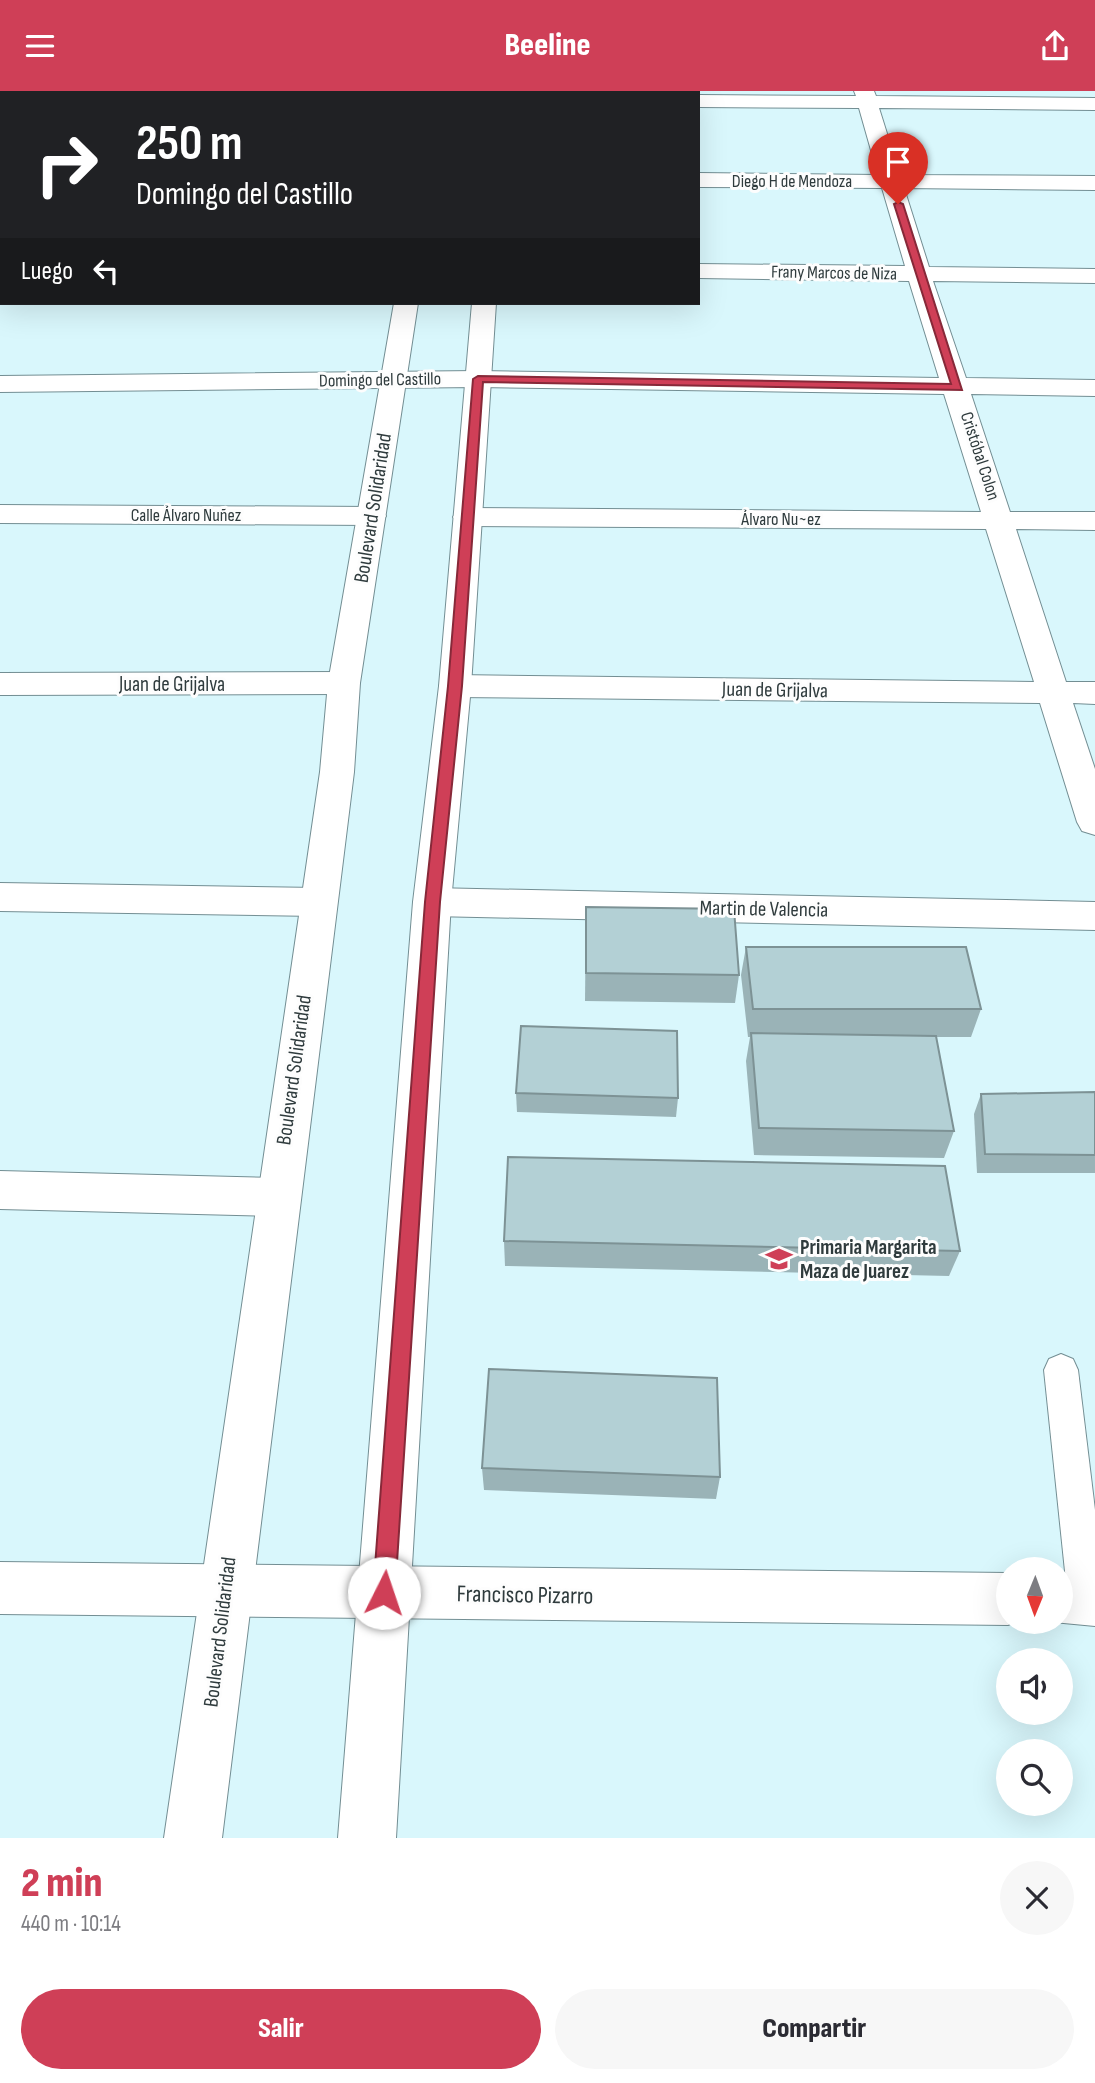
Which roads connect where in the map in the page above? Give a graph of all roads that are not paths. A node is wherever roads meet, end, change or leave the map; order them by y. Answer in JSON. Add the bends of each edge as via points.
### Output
{"nodes":[{"id":1,"x":866,"y":97,"type":"edge"},
{"id":2,"x":700,"y":101,"type":"edge"},
{"id":3,"x":1095,"y":104,"type":"edge"},
{"id":4,"x":700,"y":180,"type":"edge"},
{"id":5,"x":892,"y":181,"type":"junction"},
{"id":6,"x":1095,"y":183,"type":"edge"},
{"id":7,"x":700,"y":271,"type":"edge"},
{"id":8,"x":919,"y":274,"type":"junction"},
{"id":9,"x":1095,"y":276,"type":"edge"},
{"id":10,"x":406,"y":305,"type":"edge"},
{"id":11,"x":484,"y":305,"type":"edge"},
{"id":12,"x":478,"y":379,"type":"junction"},
{"id":13,"x":394,"y":380,"type":"junction"},
{"id":14,"x":0,"y":384,"type":"edge"},
{"id":15,"x":958,"y":388,"type":"junction"},
{"id":16,"x":1095,"y":389,"type":"edge"},
{"id":17,"x":0,"y":514,"type":"edge"},
{"id":18,"x":372,"y":516,"type":"junction"},
{"id":19,"x":467,"y":517,"type":"junction"},
{"id":20,"x":1001,"y":521,"type":"junction"},
{"id":21,"x":1095,"y":521,"type":"edge"},
{"id":22,"x":344,"y":683,"type":"junction"},
{"id":23,"x":0,"y":684,"type":"edge"},
{"id":24,"x":455,"y":686,"type":"junction"},
{"id":25,"x":1055,"y":693,"type":"junction"},
{"id":26,"x":1095,"y":693,"type":"edge"},
{"id":27,"x":1095,"y":822,"type":"edge"},
{"id":28,"x":0,"y":897,"type":"edge"},
{"id":29,"x":317,"y":902,"type":"junction"},
{"id":30,"x":432,"y":902,"type":"junction"},
{"id":31,"x":1095,"y":916,"type":"edge"},
{"id":32,"x":0,"y":1190,"type":"edge"},
{"id":33,"x":278,"y":1197,"type":"junction"},
{"id":34,"x":1061,"y":1370,"type":"dead end"},
{"id":35,"x":0,"y":1588,"type":"edge"},
{"id":36,"x":225,"y":1589,"type":"junction"},
{"id":37,"x":384,"y":1593,"type":"junction"},
{"id":38,"x":996,"y":1599,"type":"edge"},
{"id":39,"x":1081,"y":1599,"type":"edge"},
{"id":40,"x":193,"y":1838,"type":"edge"},
{"id":41,"x":367,"y":1838,"type":"edge"}],
"edges":[{"from":1,"to":2,"type":"street"},
{"from":1,"to":3,"type":"street"},
{"from":1,"to":5,"type":"street","name":"Cristóbal Colon"},
{"from":4,"to":5,"type":"street","name":"Diego H de Mendoza"},
{"from":5,"to":6,"type":"street","name":"Diego H de Mendoza"},
{"from":5,"to":8,"type":"street","name":"Cristóbal Colon"},
{"from":7,"to":8,"type":"street","name":"Frany Marcos de Niza"},
{"from":8,"to":9,"type":"street","name":"Frany Marcos de Niza"},
{"from":8,"to":15,"type":"street","name":"Cristóbal Colon"},
{"from":10,"to":13,"type":"street","name":"Boulevard Solidaridad"},
{"from":11,"to":12,"type":"street"},
{"from":12,"to":13,"type":"street","name":"Domingo del Castillo"},
{"from":12,"to":15,"type":"street","name":"Domingo del Castillo"},
{"from":12,"to":19,"type":"street"},
{"from":13,"to":14,"type":"street","name":"Domingo del Castillo"},
{"from":13,"to":18,"type":"street","name":"Boulevard Solidaridad"},
{"from":15,"to":16,"type":"street","name":"Domingo del Castillo"},
{"from":15,"to":20,"type":"street","name":"Cristóbal Colon"},
{"from":17,"to":18,"type":"street","name":"Calle Álvaro Nuñez"},
{"from":18,"to":22,"type":"street","name":"Boulevard Solidaridad"},
{"from":19,"to":20,"type":"street","name":"Álvaro Nu~ez"},
{"from":19,"to":24,"type":"street"},
{"from":20,"to":21,"type":"street","name":"Álvaro Nu~ez"},
{"from":20,"to":25,"type":"street","name":"Cristóbal Colon"},
{"from":22,"to":23,"type":"street","name":"Juan de Grijalva"},
{"from":22,"to":29,"type":"street","name":"Boulevard Solidaridad","via":[[337,772]]},
{"from":24,"to":25,"type":"street","name":"Juan de Grijalva"},
{"from":24,"to":30,"type":"street"},
{"from":25,"to":26,"type":"street","name":"Juan de Grijalva"},
{"from":25,"to":27,"type":"street","name":"Cristóbal Colon"},
{"from":28,"to":29,"type":"street"},
{"from":29,"to":33,"type":"street","name":"Boulevard Solidaridad"},
{"from":30,"to":31,"type":"street","name":"Martin de Valencia"},
{"from":30,"to":37,"type":"street"},
{"from":32,"to":33,"type":"street"},
{"from":33,"to":36,"type":"street","name":"Boulevard Solidaridad"},
{"from":34,"to":39,"type":"lane"},
{"from":35,"to":36,"type":"street","name":"Francisco Pizarro"},
{"from":36,"to":37,"type":"street","name":"Francisco Pizarro"},
{"from":36,"to":40,"type":"street","name":"Boulevard Solidaridad"},
{"from":37,"to":38,"type":"street","name":"Francisco Pizarro"},
{"from":37,"to":41,"type":"street"}]}
